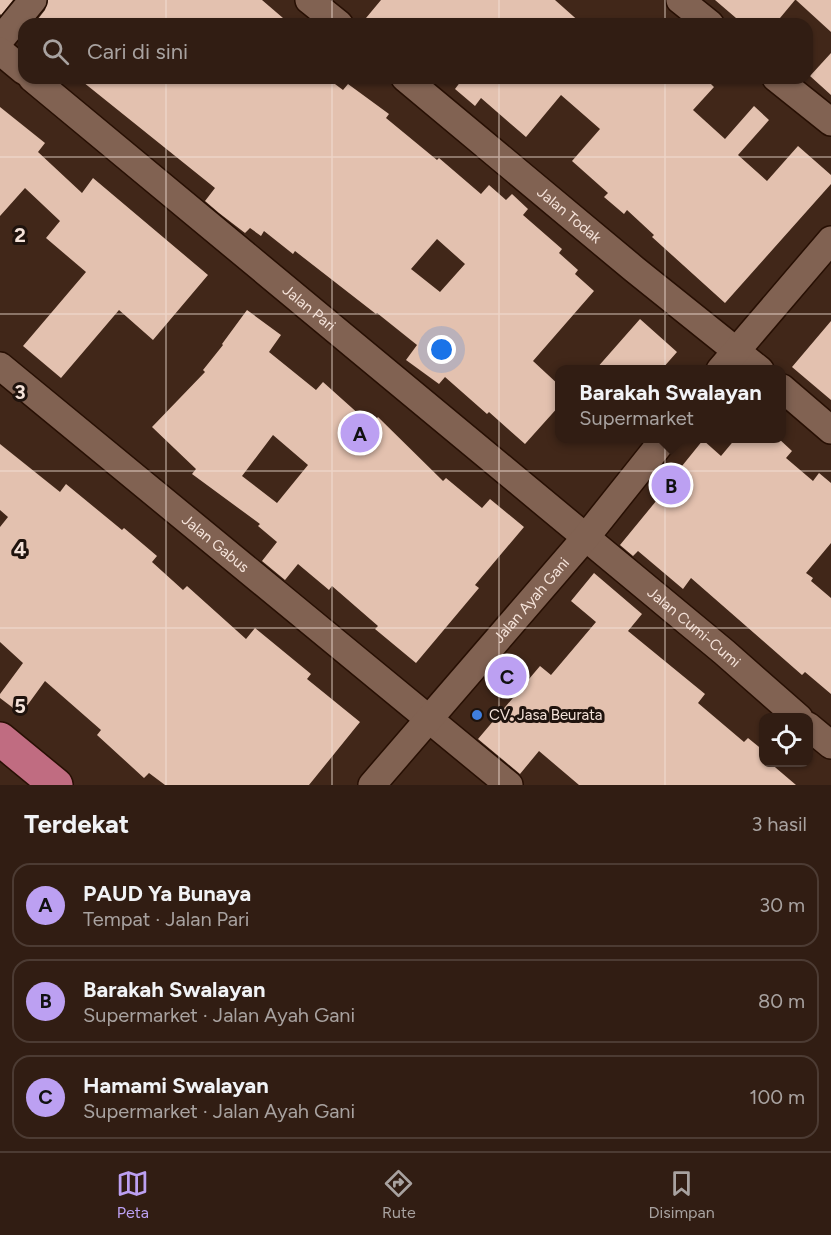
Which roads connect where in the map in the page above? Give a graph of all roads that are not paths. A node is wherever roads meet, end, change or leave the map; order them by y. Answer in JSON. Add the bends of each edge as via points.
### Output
{"nodes":[{"id":1,"x":33,"y":0,"type":"edge"},
{"id":2,"x":309,"y":0,"type":"edge"},
{"id":3,"x":680,"y":0,"type":"edge"},
{"id":4,"x":18,"y":18,"type":"edge"},
{"id":5,"x":18,"y":18,"type":"edge"},
{"id":6,"x":332,"y":18,"type":"edge"},
{"id":7,"x":702,"y":18,"type":"edge"},
{"id":8,"x":0,"y":40,"type":"edge"},
{"id":9,"x":0,"y":51,"type":"edge"},
{"id":10,"x":18,"y":66,"type":"edge"},
{"id":11,"x":39,"y":84,"type":"edge"},
{"id":12,"x":412,"y":84,"type":"edge"},
{"id":13,"x":784,"y":84,"type":"edge"},
{"id":14,"x":831,"y":122,"type":"edge"},
{"id":15,"x":831,"y":240,"type":"edge"},
{"id":16,"x":728,"y":359,"type":"edge"},
{"id":17,"x":747,"y":365,"type":"edge"},
{"id":18,"x":0,"y":366,"type":"edge"},
{"id":19,"x":786,"y":391,"type":"edge"},
{"id":20,"x":831,"y":430,"type":"edge"},
{"id":21,"x":661,"y":443,"type":"edge"},
{"id":22,"x":586,"y":537,"type":"junction"},
{"id":23,"x":794,"y":713,"type":"edge"},
{"id":24,"x":429,"y":721,"type":"junction"},
{"id":25,"x":813,"y":730,"type":"edge"},
{"id":26,"x":0,"y":739,"type":"edge"},
{"id":27,"x":831,"y":744,"type":"edge"},
{"id":28,"x":56,"y":785,"type":"edge"},
{"id":29,"x":372,"y":785,"type":"edge"},
{"id":30,"x":509,"y":785,"type":"edge"}],
"edges":[{"from":1,"to":4,"type":"street"},
{"from":2,"to":6,"type":"street"},
{"from":3,"to":7,"type":"street"},
{"from":5,"to":8,"type":"street"},
{"from":9,"to":10,"type":"street"},
{"from":11,"to":22,"type":"street","name":"Jalan Pari"},
{"from":12,"to":16,"type":"street","name":"Jalan Todak","via":[[634,269]]},
{"from":13,"to":14,"type":"street"},
{"from":15,"to":16,"type":"street"},
{"from":16,"to":17,"type":"street","name":"Jalan Todak"},
{"from":18,"to":24,"type":"street","name":"Jalan Gabus"},
{"from":19,"to":20,"type":"street"},
{"from":21,"to":22,"type":"street","name":"Jalan Ayah Gani"},
{"from":22,"to":23,"type":"street","name":"Jalan Cumi-Cumi"},
{"from":22,"to":24,"type":"street","name":"Jalan Ayah Gani"},
{"from":24,"to":29,"type":"street","name":"Jalan Ayah Gani"},
{"from":24,"to":30,"type":"street","name":"Jalan Gabus"},
{"from":25,"to":27,"type":"street"},
{"from":26,"to":28,"type":"highway"}]}
